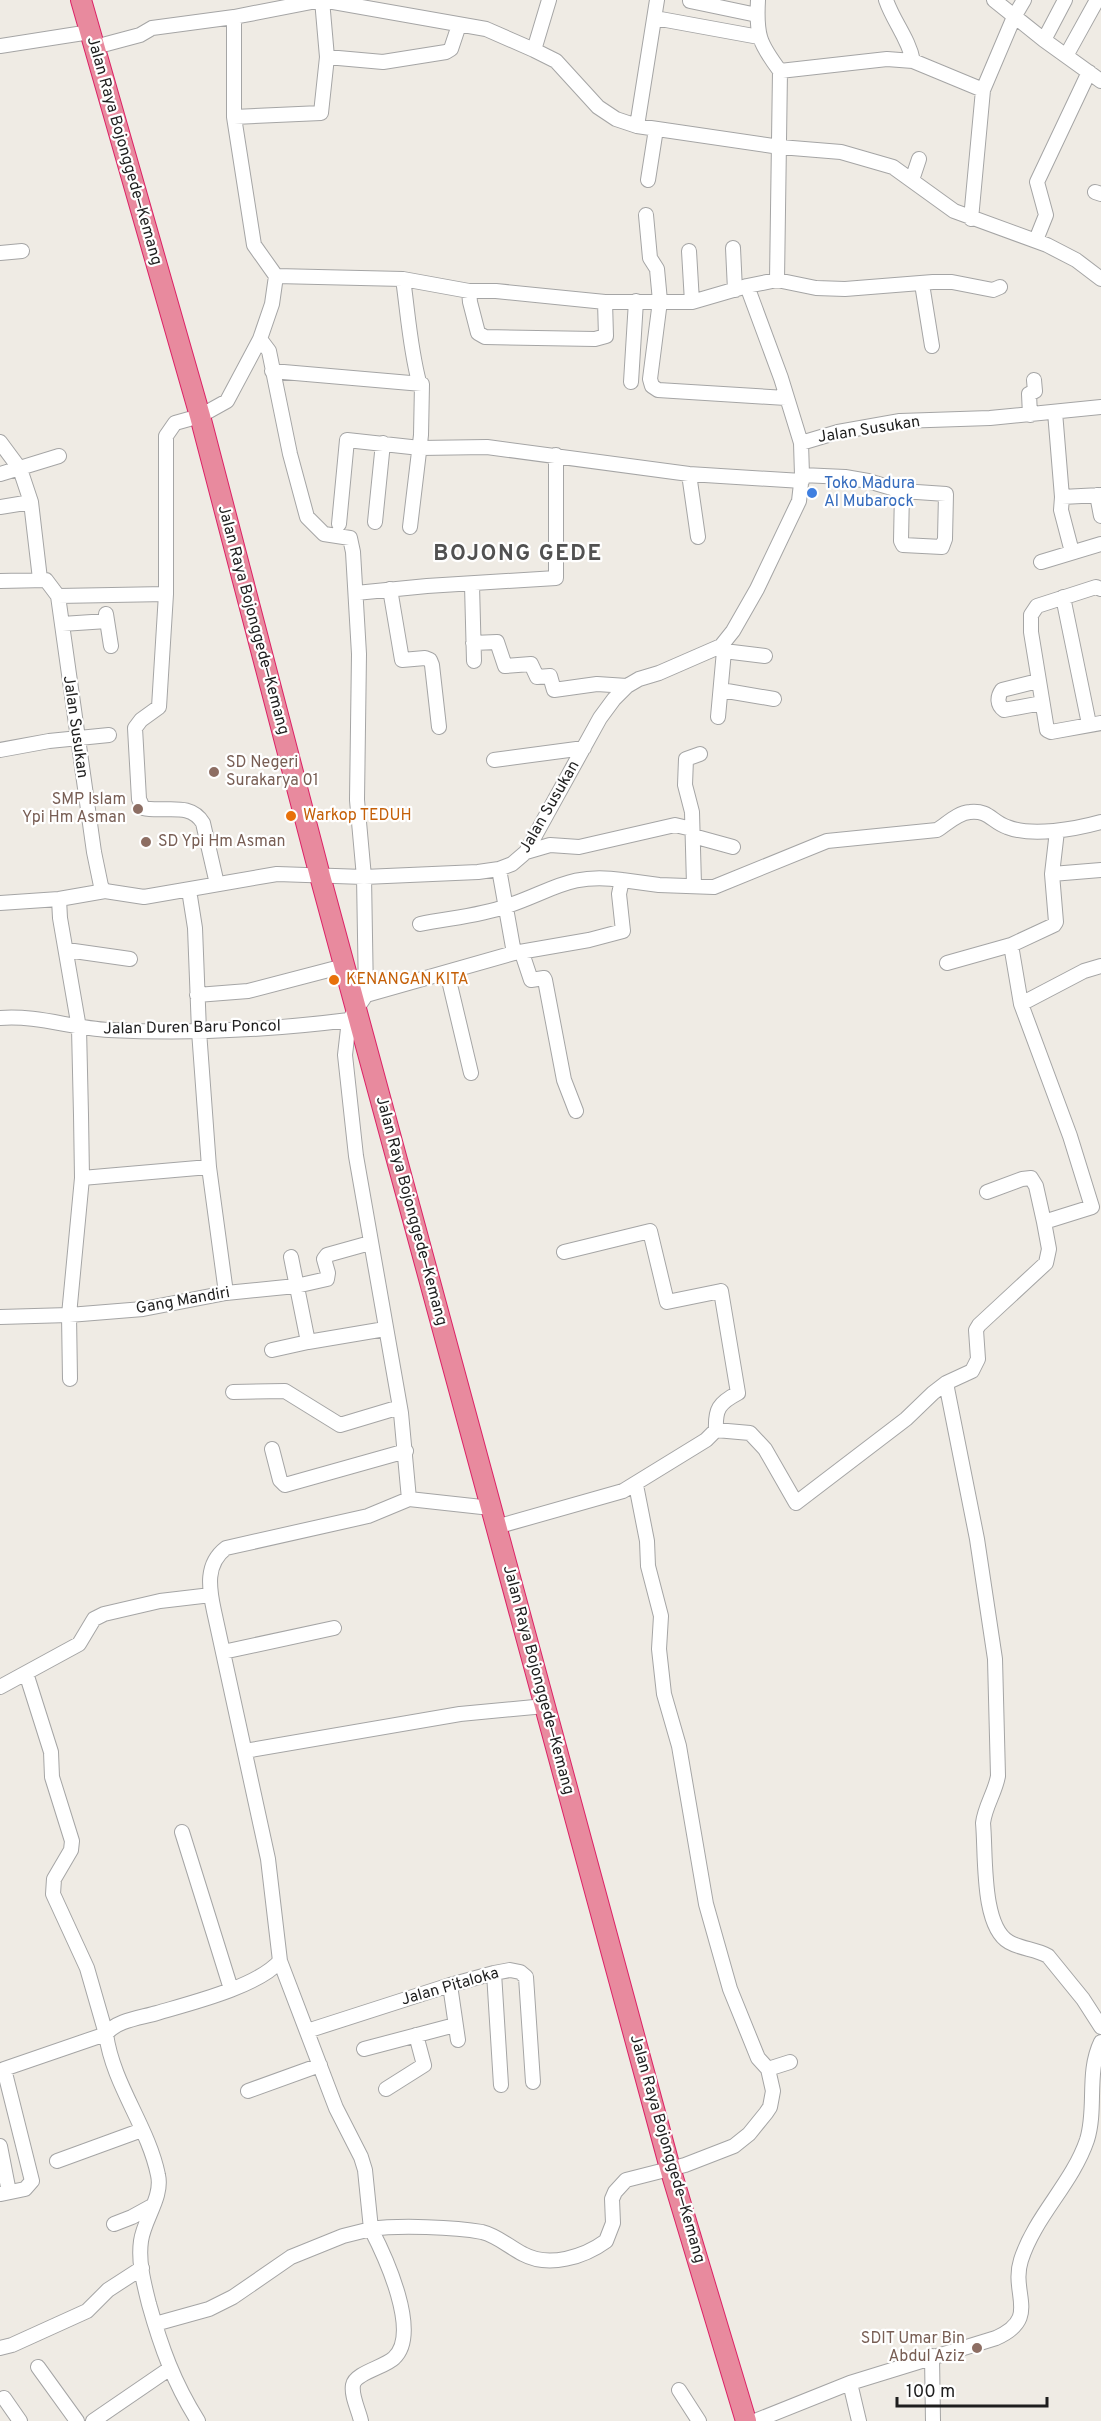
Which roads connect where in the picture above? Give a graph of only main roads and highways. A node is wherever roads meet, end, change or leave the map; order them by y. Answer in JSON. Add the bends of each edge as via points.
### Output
{"nodes":[{"id":1,"x":81,"y":0,"type":"edge"},
{"id":2,"x":746,"y":2421,"type":"edge"}],
"edges":[{"from":1,"to":2,"type":"highway","name":"Jalan Raya Bojonggede—Kemang","via":[[200,416],[344,966],[670,2168]]}]}
